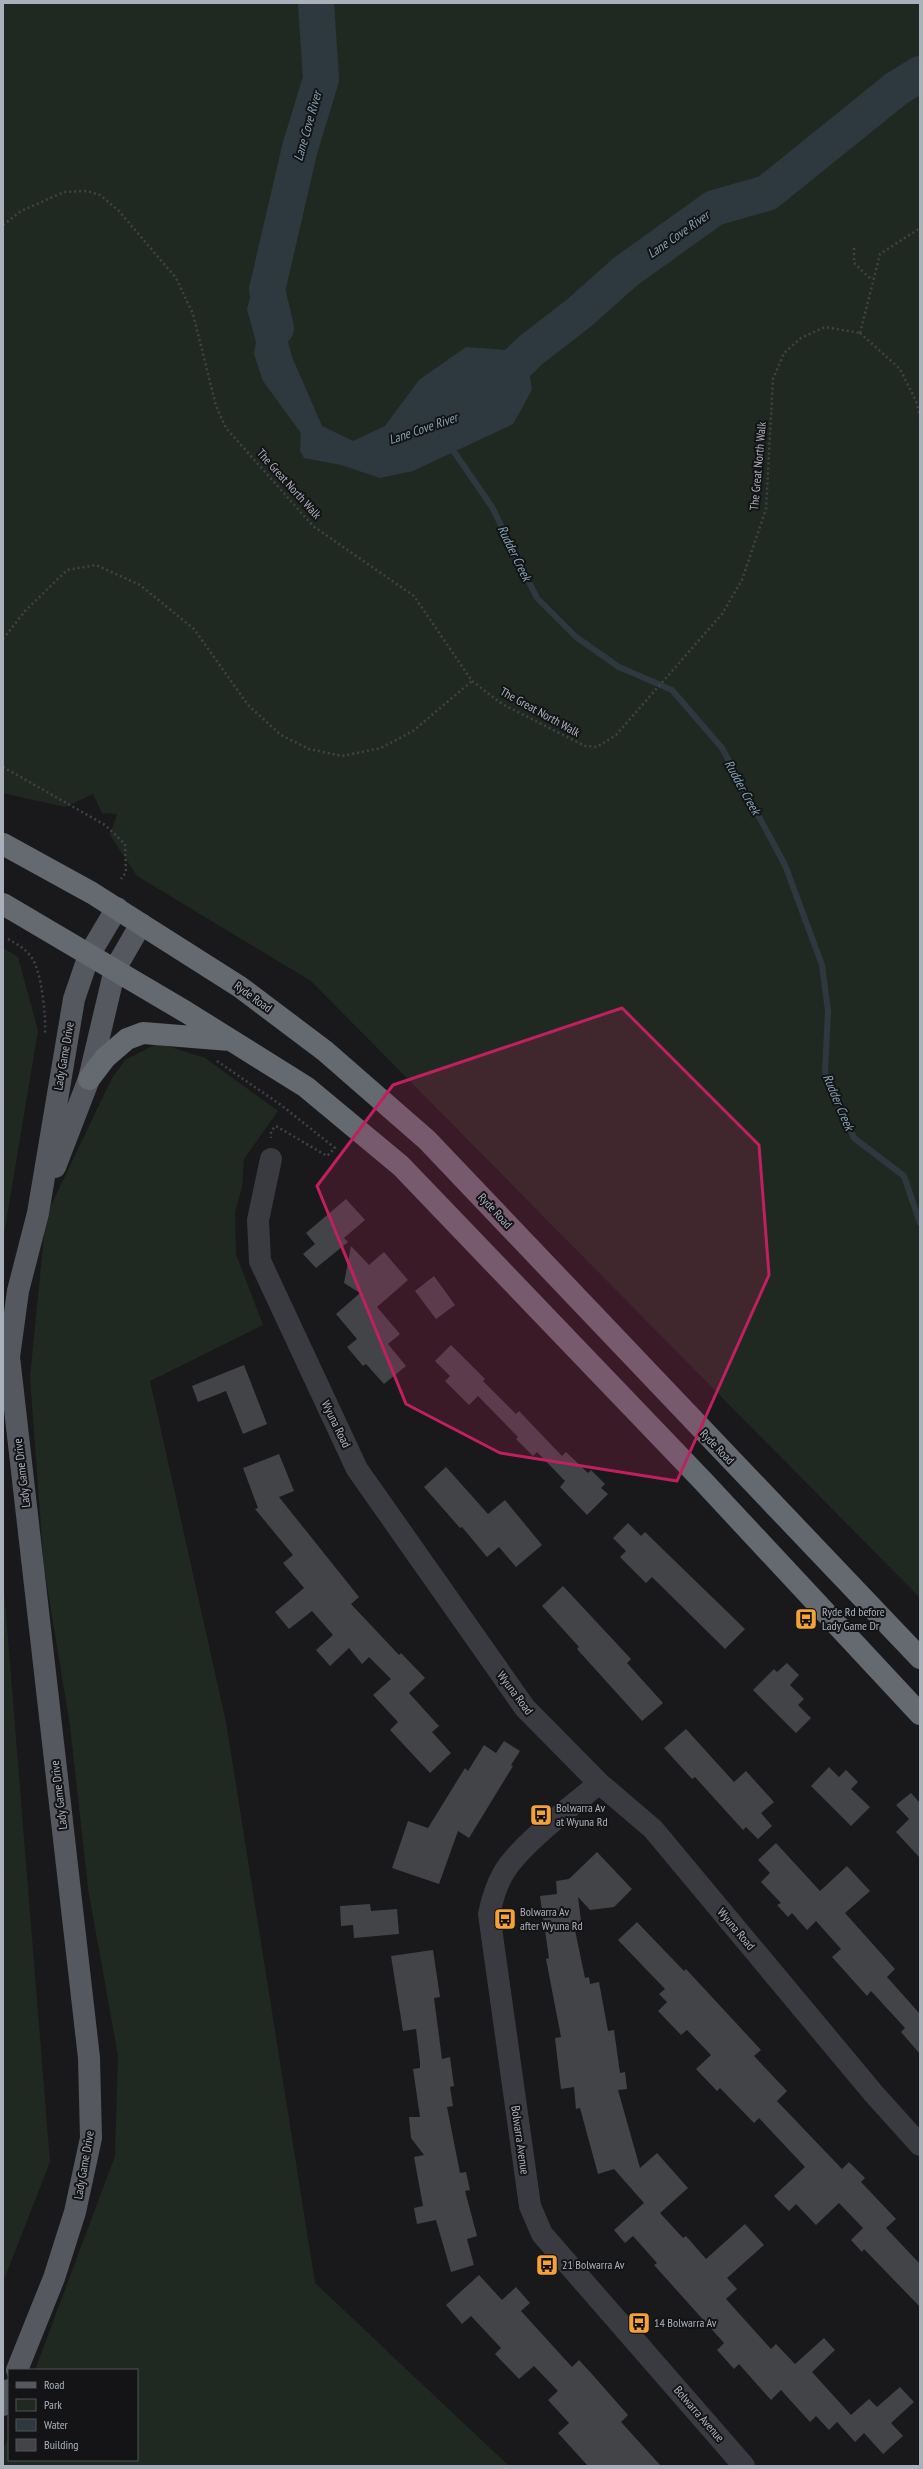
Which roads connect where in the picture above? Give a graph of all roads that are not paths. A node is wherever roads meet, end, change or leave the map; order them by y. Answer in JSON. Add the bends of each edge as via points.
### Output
{"nodes":[{"id":1,"x":3,"y":844,"type":"edge"},
{"id":2,"x":3,"y":904,"type":"edge"},
{"id":3,"x":117,"y":908,"type":"junction"},
{"id":4,"x":141,"y":924,"type":"junction"},
{"id":5,"x":89,"y":955,"type":"junction"},
{"id":6,"x":114,"y":969,"type":"junction"},
{"id":7,"x":233,"y":1040,"type":"junction"},
{"id":8,"x":89,"y":1079,"type":"junction"},
{"id":9,"x":271,"y":1158,"type":"road end"},
{"id":10,"x":38,"y":1213,"type":"junction"},
{"id":11,"x":920,"y":1658,"type":"edge"},
{"id":12,"x":920,"y":1714,"type":"edge"},
{"id":13,"x":599,"y":1783,"type":"junction"},
{"id":14,"x":920,"y":2145,"type":"edge"},
{"id":15,"x":17,"y":2369,"type":"edge"},
{"id":16,"x":8,"y":2392,"type":"edge"},
{"id":17,"x":3,"y":2405,"type":"edge"},
{"id":18,"x":744,"y":2466,"type":"edge"}],
"edges":[{"from":1,"to":3,"type":"highway","name":"Ryde Road"},
{"from":2,"to":5,"type":"highway"},
{"from":3,"to":4,"type":"highway","name":"Ryde Road"},
{"from":3,"to":5,"type":"main road","name":"Lady Game Drive"},
{"from":4,"to":6,"type":"main road","name":"Lady Game Drive"},
{"from":4,"to":11,"type":"highway","name":"Ryde Road","via":[[240,987],[319,1047],[427,1140]]},
{"from":5,"to":6,"type":"highway"},
{"from":5,"to":10,"type":"main road","name":"Lady Game Drive","via":[[74,999]]},
{"from":6,"to":7,"type":"highway"},
{"from":6,"to":8,"type":"main road","name":"Lady Game Drive"},
{"from":7,"to":8,"type":"highway","via":[[143,1033],[127,1039],[106,1058]]},
{"from":7,"to":12,"type":"highway","via":[[306,1087],[401,1166],[702,1480]]},
{"from":8,"to":10,"type":"main road","name":"Lady Game Drive"},
{"from":9,"to":13,"type":"street","name":"Wyuna Road","via":[[258,1220],[260,1261],[357,1469],[524,1708]]},
{"from":10,"to":15,"type":"main road","name":"Lady Game Drive","via":[[18,1291],[9,1357],[89,2058],[91,2138],[75,2212],[54,2278]]},
{"from":13,"to":14,"type":"street","name":"Wyuna Road","via":[[653,1829],[874,2094]]},
{"from":13,"to":18,"type":"street","name":"Bolwarra Avenue","via":[[515,1856],[503,1874],[488,1914],[530,2206],[542,2234]]},
{"from":16,"to":17,"type":"main road"}]}
